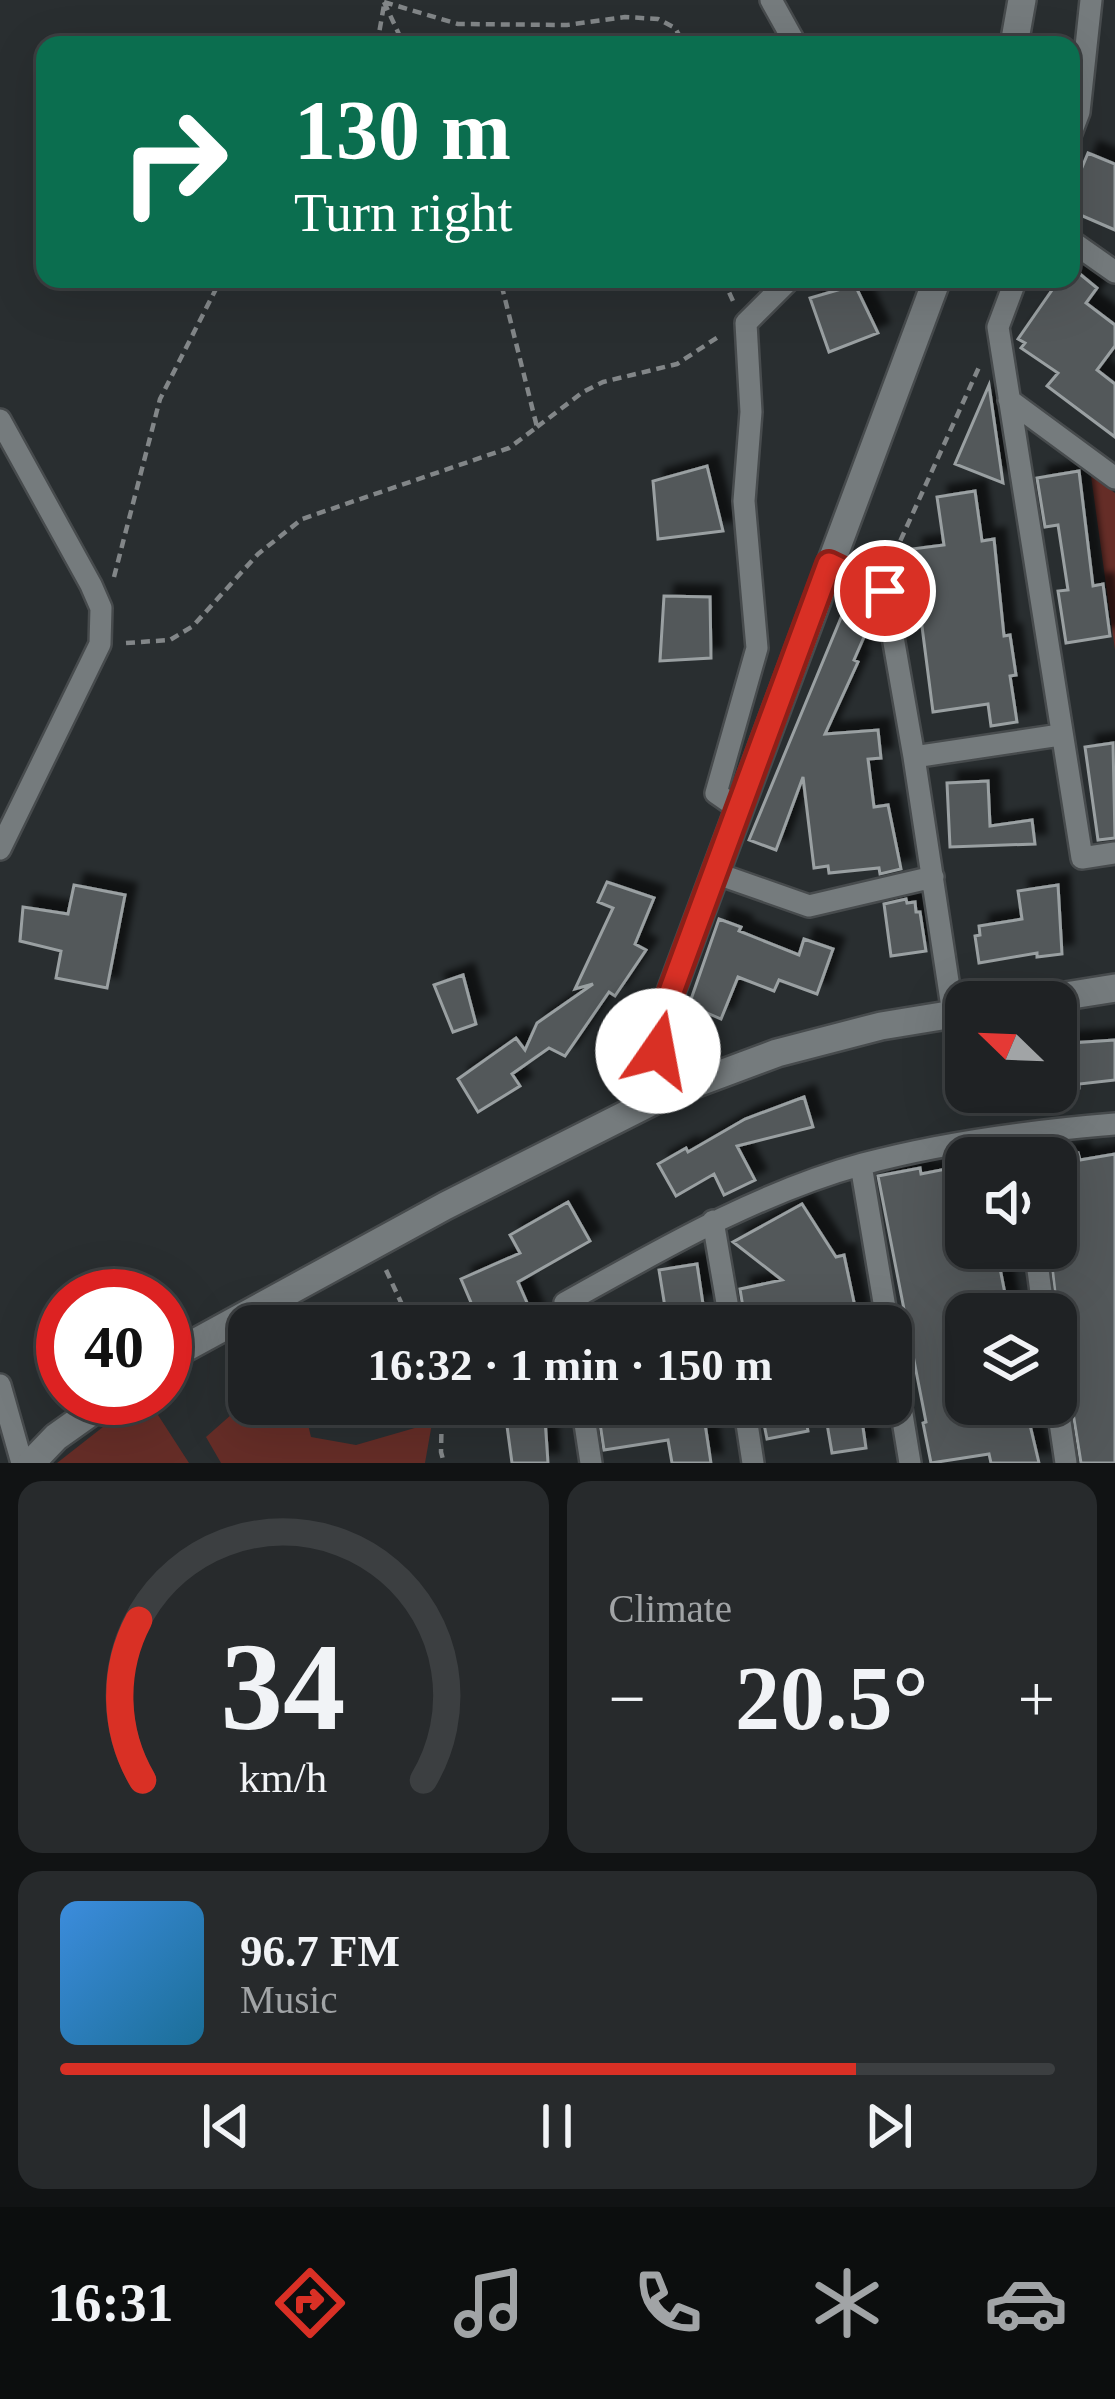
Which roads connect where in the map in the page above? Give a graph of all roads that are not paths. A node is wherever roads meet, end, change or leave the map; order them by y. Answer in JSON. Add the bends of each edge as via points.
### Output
{"nodes":[{"id":1,"x":772,"y":0,"type":"edge"},
{"id":2,"x":1022,"y":0,"type":"edge"},
{"id":3,"x":1090,"y":0,"type":"edge"},
{"id":4,"x":791,"y":36,"type":"edge"},
{"id":5,"x":1016,"y":36,"type":"edge"},
{"id":6,"x":1080,"y":102,"type":"edge"},
{"id":7,"x":1080,"y":247,"type":"edge"},
{"id":8,"x":1115,"y":272,"type":"edge"},
{"id":9,"x":781,"y":288,"type":"edge"},
{"id":10,"x":934,"y":288,"type":"edge"},
{"id":11,"x":1013,"y":288,"type":"edge"},
{"id":12,"x":1009,"y":400,"type":"junction"},
{"id":13,"x":0,"y":420,"type":"edge"},
{"id":14,"x":1115,"y":478,"type":"edge"},
{"id":15,"x":829,"y":564,"type":"junction"},
{"id":16,"x":1060,"y":735,"type":"junction"},
{"id":17,"x":914,"y":758,"type":"junction"},
{"id":18,"x":739,"y":808,"type":"junction"},
{"id":19,"x":0,"y":849,"type":"edge"},
{"id":20,"x":1115,"y":853,"type":"edge"},
{"id":21,"x":715,"y":873,"type":"junction"},
{"id":22,"x":933,"y":877,"type":"junction"},
{"id":23,"x":954,"y":981,"type":"edge"},
{"id":24,"x":1115,"y":988,"type":"edge"},
{"id":25,"x":1077,"y":994,"type":"edge"},
{"id":26,"x":945,"y":1015,"type":"edge"},
{"id":27,"x":667,"y":1094,"type":"junction"},
{"id":28,"x":1115,"y":1124,"type":"edge"},
{"id":29,"x":1018,"y":1132,"type":"junction"},
{"id":30,"x":1019,"y":1137,"type":"edge"},
{"id":31,"x":861,"y":1165,"type":"junction"},
{"id":32,"x":713,"y":1221,"type":"junction"},
{"id":33,"x":565,"y":1305,"type":"edge"},
{"id":34,"x":727,"y":1305,"type":"edge"},
{"id":35,"x":884,"y":1305,"type":"edge"},
{"id":36,"x":192,"y":1345,"type":"edge"},
{"id":37,"x":0,"y":1385,"type":"edge"},
{"id":38,"x":73,"y":1425,"type":"edge"},
{"id":39,"x":585,"y":1425,"type":"edge"},
{"id":40,"x":747,"y":1425,"type":"edge"},
{"id":41,"x":904,"y":1425,"type":"edge"},
{"id":42,"x":1060,"y":1425,"type":"edge"},
{"id":43,"x":27,"y":1463,"type":"edge"},
{"id":44,"x":591,"y":1463,"type":"edge"},
{"id":45,"x":753,"y":1463,"type":"edge"},
{"id":46,"x":910,"y":1463,"type":"edge"},
{"id":47,"x":1066,"y":1463,"type":"edge"}],
"edges":[{"from":1,"to":4,"type":"street"},
{"from":2,"to":5,"type":"street"},
{"from":3,"to":6,"type":"street"},
{"from":7,"to":8,"type":"street"},
{"from":9,"to":18,"type":"street","via":[[746,323],[744,501],[757,648],[716,794]]},
{"from":10,"to":15,"type":"street"},
{"from":11,"to":12,"type":"street","via":[[998,327]]},
{"from":12,"to":14,"type":"street"},
{"from":12,"to":16,"type":"street"},
{"from":13,"to":19,"type":"street","via":[[101,608],[100,644]]},
{"from":15,"to":17,"type":"street","via":[[885,591]]},
{"from":15,"to":18,"type":"street"},
{"from":16,"to":17,"type":"street"},
{"from":16,"to":20,"type":"street","via":[[1082,859]]},
{"from":17,"to":22,"type":"street"},
{"from":18,"to":21,"type":"street"},
{"from":21,"to":22,"type":"street","via":[[809,906]]},
{"from":21,"to":27,"type":"street","via":[[659,1024]]},
{"from":22,"to":23,"type":"street"},
{"from":24,"to":25,"type":"street"},
{"from":26,"to":27,"type":"street","via":[[777,1053]]},
{"from":27,"to":36,"type":"street"},
{"from":28,"to":29,"type":"street"},
{"from":29,"to":30,"type":"street"},
{"from":29,"to":31,"type":"street"},
{"from":31,"to":32,"type":"street"},
{"from":31,"to":35,"type":"street"},
{"from":32,"to":33,"type":"street"},
{"from":32,"to":34,"type":"street"},
{"from":37,"to":43,"type":"street"},
{"from":38,"to":43,"type":"street"},
{"from":39,"to":44,"type":"street"},
{"from":40,"to":45,"type":"street"},
{"from":41,"to":46,"type":"street"},
{"from":42,"to":47,"type":"street"}]}
